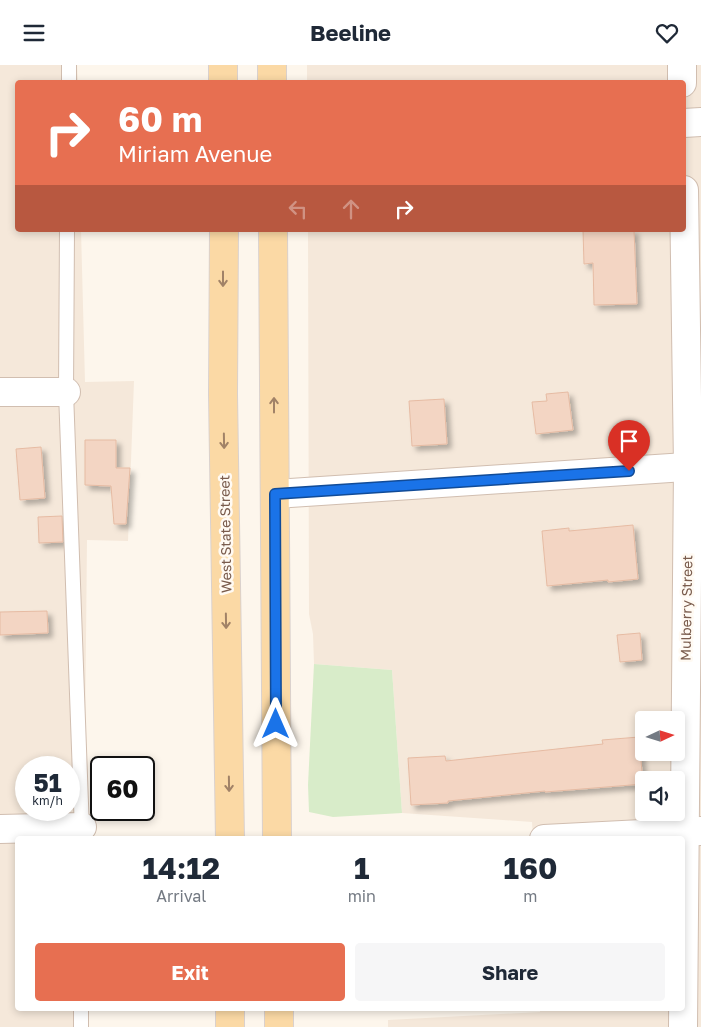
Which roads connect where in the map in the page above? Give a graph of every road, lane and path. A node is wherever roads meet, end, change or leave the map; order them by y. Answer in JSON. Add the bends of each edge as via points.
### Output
{"nodes":[{"id":1,"x":69,"y":65,"type":"edge"},
{"id":2,"x":223,"y":65,"type":"edge"},
{"id":3,"x":272,"y":65,"type":"edge"},
{"id":4,"x":682,"y":65,"type":"edge"},
{"id":5,"x":69,"y":80,"type":"edge"},
{"id":6,"x":224,"y":80,"type":"edge"},
{"id":7,"x":272,"y":80,"type":"edge"},
{"id":8,"x":682,"y":80,"type":"edge"},
{"id":9,"x":701,"y":122,"type":"edge"},
{"id":10,"x":686,"y":123,"type":"edge"},
{"id":11,"x":67,"y":232,"type":"edge"},
{"id":12,"x":224,"y":232,"type":"edge"},
{"id":13,"x":273,"y":232,"type":"edge"},
{"id":14,"x":686,"y":232,"type":"edge"},
{"id":15,"x":0,"y":392,"type":"edge"},
{"id":16,"x":66,"y":392,"type":"junction"},
{"id":17,"x":694,"y":466,"type":"edge"},
{"id":18,"x":275,"y":494,"type":"junction"},
{"id":19,"x":0,"y":829,"type":"edge"},
{"id":20,"x":693,"y":831,"type":"edge"},
{"id":21,"x":82,"y":833,"type":"edge"},
{"id":22,"x":230,"y":836,"type":"edge"},
{"id":23,"x":277,"y":836,"type":"edge"},
{"id":24,"x":600,"y":836,"type":"edge"},
{"id":25,"x":685,"y":988,"type":"edge"},
{"id":26,"x":81,"y":1011,"type":"edge"},
{"id":27,"x":230,"y":1011,"type":"edge"},
{"id":28,"x":279,"y":1011,"type":"edge"},
{"id":29,"x":684,"y":1011,"type":"edge"},
{"id":30,"x":81,"y":1027,"type":"edge"},
{"id":31,"x":230,"y":1027,"type":"edge"},
{"id":32,"x":279,"y":1027,"type":"edge"},
{"id":33,"x":683,"y":1027,"type":"edge"}],
"edges":[{"from":1,"to":5,"type":"lane"},
{"from":2,"to":6,"type":"main road"},
{"from":3,"to":7,"type":"main road"},
{"from":4,"to":8,"type":"street"},
{"from":9,"to":10,"type":"street"},
{"from":11,"to":16,"type":"lane"},
{"from":12,"to":22,"type":"main road","name":"West State Street","one_way":true,"via":[[223,394]]},
{"from":18,"to":13,"type":"main road","one_way":true},
{"from":14,"to":17,"type":"street","name":"Mulberry Street"},
{"from":15,"to":16,"type":"street"},
{"from":16,"to":21,"type":"lane"},
{"from":17,"to":18,"type":"street"},
{"from":17,"to":20,"type":"street","name":"Mulberry Street"},
{"from":18,"to":23,"type":"main road"},
{"from":19,"to":21,"type":"street"},
{"from":20,"to":24,"type":"street"},
{"from":20,"to":25,"type":"street","name":"Mulberry Street"},
{"from":26,"to":30,"type":"lane"},
{"from":27,"to":31,"type":"main road"},
{"from":28,"to":32,"type":"main road"},
{"from":29,"to":33,"type":"street","name":"Mulberry Street"}]}
